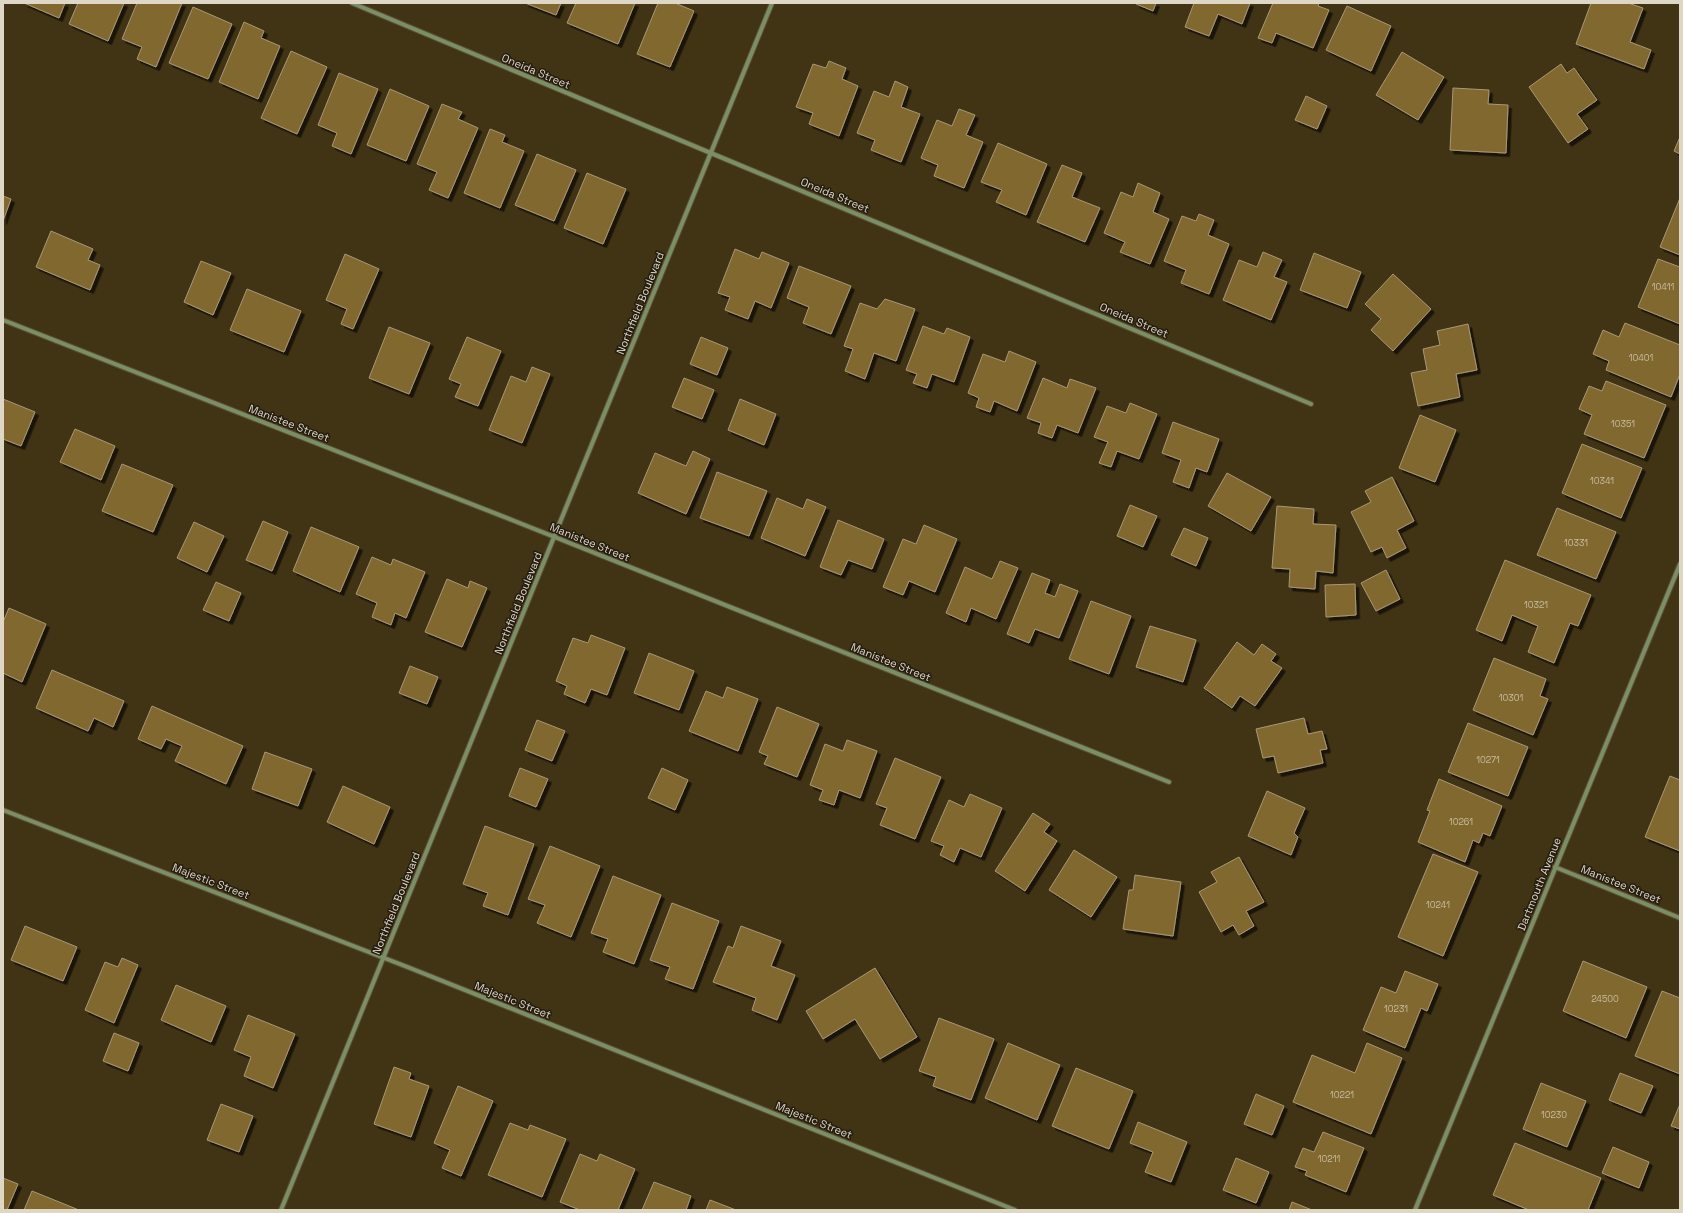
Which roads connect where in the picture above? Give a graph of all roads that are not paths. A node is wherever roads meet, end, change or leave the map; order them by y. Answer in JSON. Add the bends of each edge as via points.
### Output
{"nodes":[{"id":1,"x":352,"y":3,"type":"edge"},
{"id":2,"x":772,"y":3,"type":"edge"},
{"id":3,"x":711,"y":154,"type":"junction"},
{"id":4,"x":3,"y":320,"type":"edge"},
{"id":5,"x":1311,"y":404,"type":"dead end"},
{"id":6,"x":554,"y":537,"type":"junction"},
{"id":7,"x":1680,"y":564,"type":"edge"},
{"id":8,"x":1169,"y":782,"type":"dead end"},
{"id":9,"x":3,"y":810,"type":"edge"},
{"id":10,"x":1555,"y":867,"type":"junction"},
{"id":11,"x":1680,"y":918,"type":"edge"},
{"id":12,"x":384,"y":958,"type":"junction"},
{"id":13,"x":281,"y":1210,"type":"edge"},
{"id":14,"x":1015,"y":1210,"type":"edge"},
{"id":15,"x":1415,"y":1210,"type":"edge"}],
"edges":[{"from":1,"to":3,"type":"street","name":"Oneida Street"},
{"from":2,"to":3,"type":"street","name":"Northfield Boulevard"},
{"from":3,"to":5,"type":"street","name":"Oneida Street"},
{"from":3,"to":6,"type":"street","name":"Northfield Boulevard"},
{"from":4,"to":6,"type":"street","name":"Manistee Street"},
{"from":6,"to":8,"type":"street","name":"Manistee Street"},
{"from":6,"to":12,"type":"street","name":"Northfield Boulevard"},
{"from":7,"to":10,"type":"street","name":"Dartmouth Avenue"},
{"from":9,"to":12,"type":"street","name":"Majestic Street"},
{"from":10,"to":11,"type":"street","name":"Manistee Street"},
{"from":10,"to":15,"type":"street","name":"Dartmouth Avenue"},
{"from":12,"to":13,"type":"street","name":"Northfield Boulevard"},
{"from":12,"to":14,"type":"street","name":"Majestic Street"}]}
